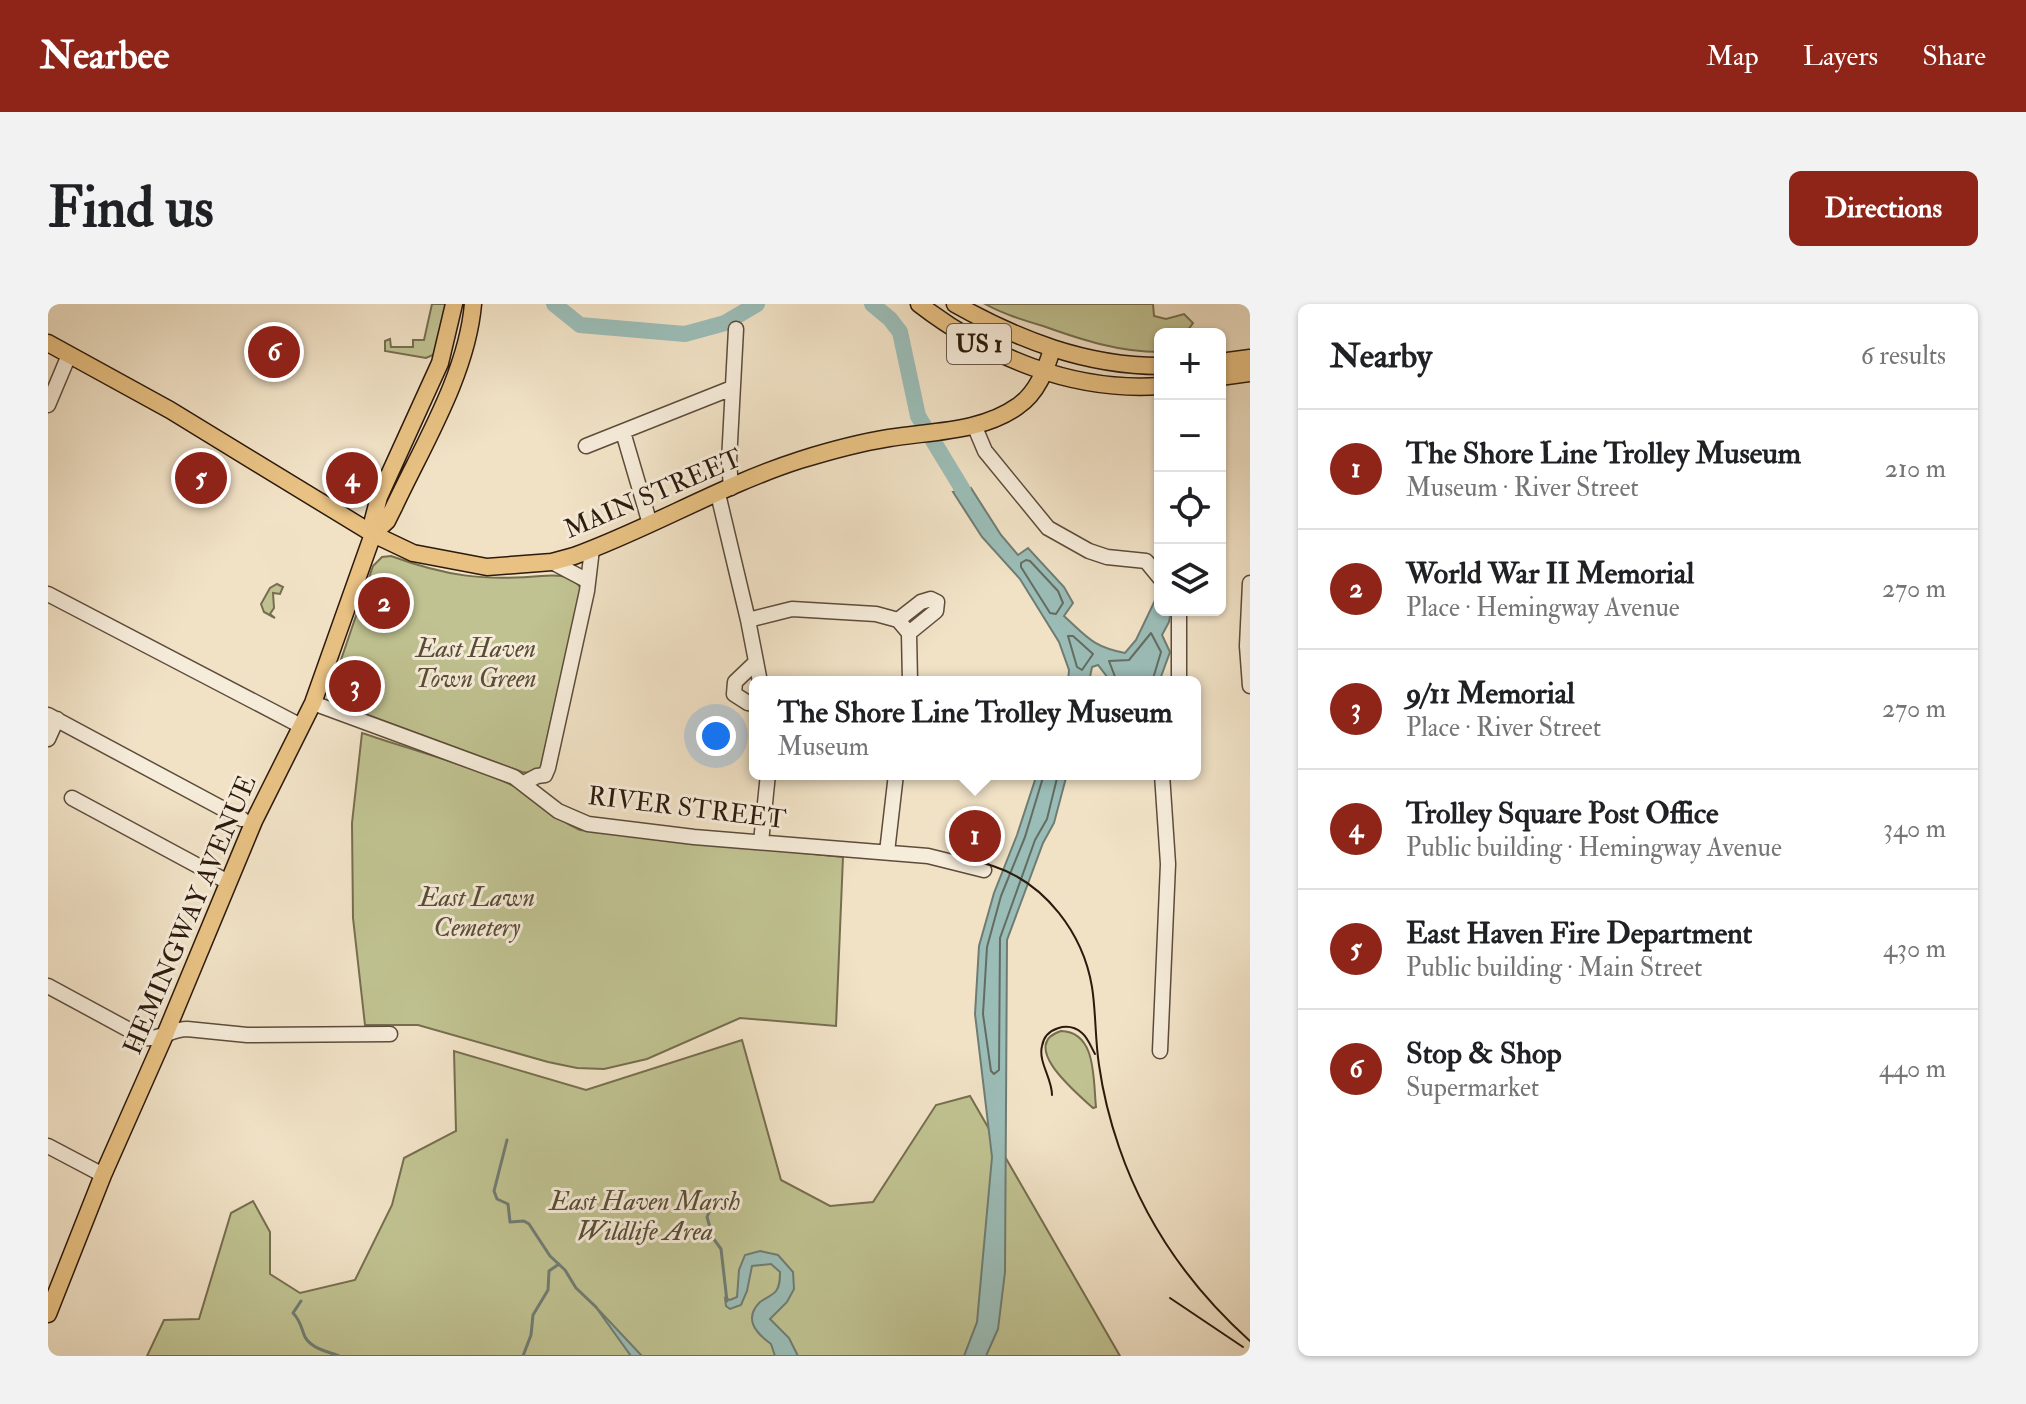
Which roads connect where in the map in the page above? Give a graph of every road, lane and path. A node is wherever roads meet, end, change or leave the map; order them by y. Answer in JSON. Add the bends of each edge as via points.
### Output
{"nodes":[{"id":1,"x":454,"y":304,"type":"edge"},
{"id":2,"x":473,"y":304,"type":"edge"},
{"id":3,"x":923,"y":305,"type":"edge"},
{"id":4,"x":962,"y":308,"type":"edge"},
{"id":5,"x":736,"y":329,"type":"dead end"},
{"id":6,"x":958,"y":332,"type":"junction"},
{"id":7,"x":48,"y":343,"type":"edge"},
{"id":8,"x":1052,"y":349,"type":"junction"},
{"id":9,"x":69,"y":355,"type":"junction"},
{"id":10,"x":1250,"y":358,"type":"edge"},
{"id":11,"x":1226,"y":361,"type":"edge"},
{"id":12,"x":1154,"y":366,"type":"edge"},
{"id":13,"x":1045,"y":372,"type":"junction"},
{"id":14,"x":1250,"y":373,"type":"edge"},
{"id":15,"x":435,"y":374,"type":"junction"},
{"id":16,"x":1226,"y":376,"type":"edge"},
{"id":17,"x":453,"y":380,"type":"junction"},
{"id":18,"x":1154,"y":386,"type":"edge"},
{"id":19,"x":732,"y":388,"type":"junction"},
{"id":20,"x":48,"y":405,"type":"edge"},
{"id":21,"x":974,"y":425,"type":"junction"},
{"id":22,"x":623,"y":432,"type":"junction"},
{"id":23,"x":586,"y":446,"type":"dead end"},
{"id":24,"x":724,"y":491,"type":"junction"},
{"id":25,"x":650,"y":524,"type":"junction"},
{"id":26,"x":373,"y":534,"type":"junction"},
{"id":27,"x":592,"y":549,"type":"junction"},
{"id":28,"x":552,"y":562,"type":"junction"},
{"id":29,"x":1154,"y":571,"type":"edge"},
{"id":30,"x":588,"y":581,"type":"junction"},
{"id":31,"x":1250,"y":583,"type":"edge"},
{"id":32,"x":48,"y":594,"type":"edge"},
{"id":33,"x":1179,"y":616,"type":"edge"},
{"id":34,"x":748,"y":620,"type":"junction"},
{"id":35,"x":898,"y":620,"type":"junction"},
{"id":36,"x":909,"y":633,"type":"junction"},
{"id":37,"x":756,"y":662,"type":"junction"},
{"id":38,"x":759,"y":676,"type":"edge"},
{"id":39,"x":910,"y":676,"type":"edge"},
{"id":40,"x":1179,"y":676,"type":"edge"},
{"id":41,"x":1250,"y":686,"type":"edge"},
{"id":42,"x":313,"y":703,"type":"junction"},
{"id":43,"x":749,"y":703,"type":"edge"},
{"id":44,"x":52,"y":717,"type":"edge"},
{"id":45,"x":301,"y":726,"type":"junction"},
{"id":46,"x":48,"y":739,"type":"edge"},
{"id":47,"x":545,"y":775,"type":"junction"},
{"id":48,"x":767,"y":780,"type":"edge"},
{"id":49,"x":895,"y":780,"type":"edge"},
{"id":50,"x":1162,"y":780,"type":"edge"},
{"id":51,"x":524,"y":783,"type":"junction"},
{"id":52,"x":542,"y":797,"type":"junction"},
{"id":53,"x":72,"y":798,"type":"dead end"},
{"id":54,"x":242,"y":819,"type":"dead end"},
{"id":55,"x":761,"y":842,"type":"junction"},
{"id":56,"x":887,"y":852,"type":"junction"},
{"id":57,"x":984,"y":870,"type":"dead end"},
{"id":58,"x":228,"y":882,"type":"junction"},
{"id":59,"x":48,"y":986,"type":"edge"},
{"id":60,"x":390,"y":1034,"type":"dead end"},
{"id":61,"x":165,"y":1035,"type":"junction"},
{"id":62,"x":1160,"y":1051,"type":"dead end"},
{"id":63,"x":48,"y":1146,"type":"edge"},
{"id":64,"x":103,"y":1175,"type":"junction"},
{"id":65,"x":48,"y":1314,"type":"edge"}],
"edges":[{"from":1,"to":15,"type":"main road","name":"HEMINGWAY AVENUE"},
{"from":2,"to":17,"type":"main road","name":"HEMINGWAY AVENUE"},
{"from":3,"to":6,"type":"main road","number":"US 1"},
{"from":4,"to":6,"type":"main road"},
{"from":4,"to":8,"type":"main road","number":"US 1"},
{"from":5,"to":19,"type":"street"},
{"from":6,"to":13,"type":"main road","number":"US 1"},
{"from":7,"to":9,"type":"main road","name":"MAIN STREET"},
{"from":8,"to":12,"type":"main road","number":"US 1","via":[[1109,363]]},
{"from":8,"to":13,"type":"main road","name":"MAIN STREET"},
{"from":9,"to":20,"type":"street"},
{"from":9,"to":26,"type":"main road","name":"MAIN STREET"},
{"from":10,"to":11,"type":"main road"},
{"from":13,"to":18,"type":"main road","number":"US 1","via":[[1114,386]]},
{"from":13,"to":21,"type":"main road","name":"MAIN STREET","via":[[1020,405]]},
{"from":14,"to":16,"type":"main road"},
{"from":15,"to":17,"type":"main road"},
{"from":15,"to":26,"type":"main road","name":"HEMINGWAY AVENUE","via":[[379,497]]},
{"from":17,"to":26,"type":"main road","name":"HEMINGWAY AVENUE","via":[[387,521]]},
{"from":19,"to":22,"type":"street"},
{"from":19,"to":24,"type":"street"},
{"from":21,"to":24,"type":"main road","name":"MAIN STREET","via":[[816,455]]},
{"from":21,"to":29,"type":"street","via":[[985,451],[1048,528],[1089,551],[1146,561]]},
{"from":22,"to":23,"type":"street"},
{"from":22,"to":25,"type":"street"},
{"from":24,"to":25,"type":"main road","name":"MAIN STREET"},
{"from":24,"to":34,"type":"street"},
{"from":25,"to":27,"type":"main road","name":"MAIN STREET"},
{"from":26,"to":28,"type":"main road","name":"MAIN STREET","via":[[432,559],[487,567]]},
{"from":26,"to":42,"type":"main road","name":"HEMINGWAY AVENUE"},
{"from":27,"to":28,"type":"main road","name":"MAIN STREET"},
{"from":27,"to":30,"type":"street"},
{"from":28,"to":30,"type":"street"},
{"from":30,"to":47,"type":"street"},
{"from":31,"to":41,"type":"street"},
{"from":32,"to":45,"type":"street"},
{"from":33,"to":40,"type":"street"},
{"from":34,"to":35,"type":"street","via":[[792,609]]},
{"from":34,"to":37,"type":"street"},
{"from":35,"to":36,"type":"street"},
{"from":35,"to":36,"type":"street","via":[[921,602],[937,602],[936,611]]},
{"from":36,"to":39,"type":"street"},
{"from":37,"to":38,"type":"street"},
{"from":37,"to":43,"type":"street","via":[[735,682],[734,694]]},
{"from":42,"to":45,"type":"main road","name":"HEMINGWAY AVENUE"},
{"from":42,"to":51,"type":"street","name":"RIVER STREET"},
{"from":44,"to":46,"type":"street"},
{"from":44,"to":54,"type":"street"},
{"from":45,"to":58,"type":"main road","name":"HEMINGWAY AVENUE"},
{"from":47,"to":51,"type":"street"},
{"from":47,"to":52,"type":"street"},
{"from":48,"to":55,"type":"street"},
{"from":49,"to":56,"type":"street"},
{"from":50,"to":62,"type":"street","via":[[1168,864]]},
{"from":51,"to":52,"type":"street","name":"RIVER STREET"},
{"from":52,"to":55,"type":"street","name":"RIVER STREET","via":[[588,824]]},
{"from":53,"to":58,"type":"street"},
{"from":55,"to":56,"type":"street","name":"RIVER STREET"},
{"from":56,"to":57,"type":"street","name":"RIVER STREET"},
{"from":58,"to":61,"type":"main road","name":"HEMINGWAY AVENUE"},
{"from":59,"to":61,"type":"street","via":[[144,1038]]},
{"from":60,"to":61,"type":"street","via":[[247,1035],[180,1029]]},
{"from":61,"to":64,"type":"main road","name":"HEMINGWAY AVENUE"},
{"from":63,"to":64,"type":"street"},
{"from":64,"to":65,"type":"main road","name":"HEMINGWAY AVENUE"}]}
